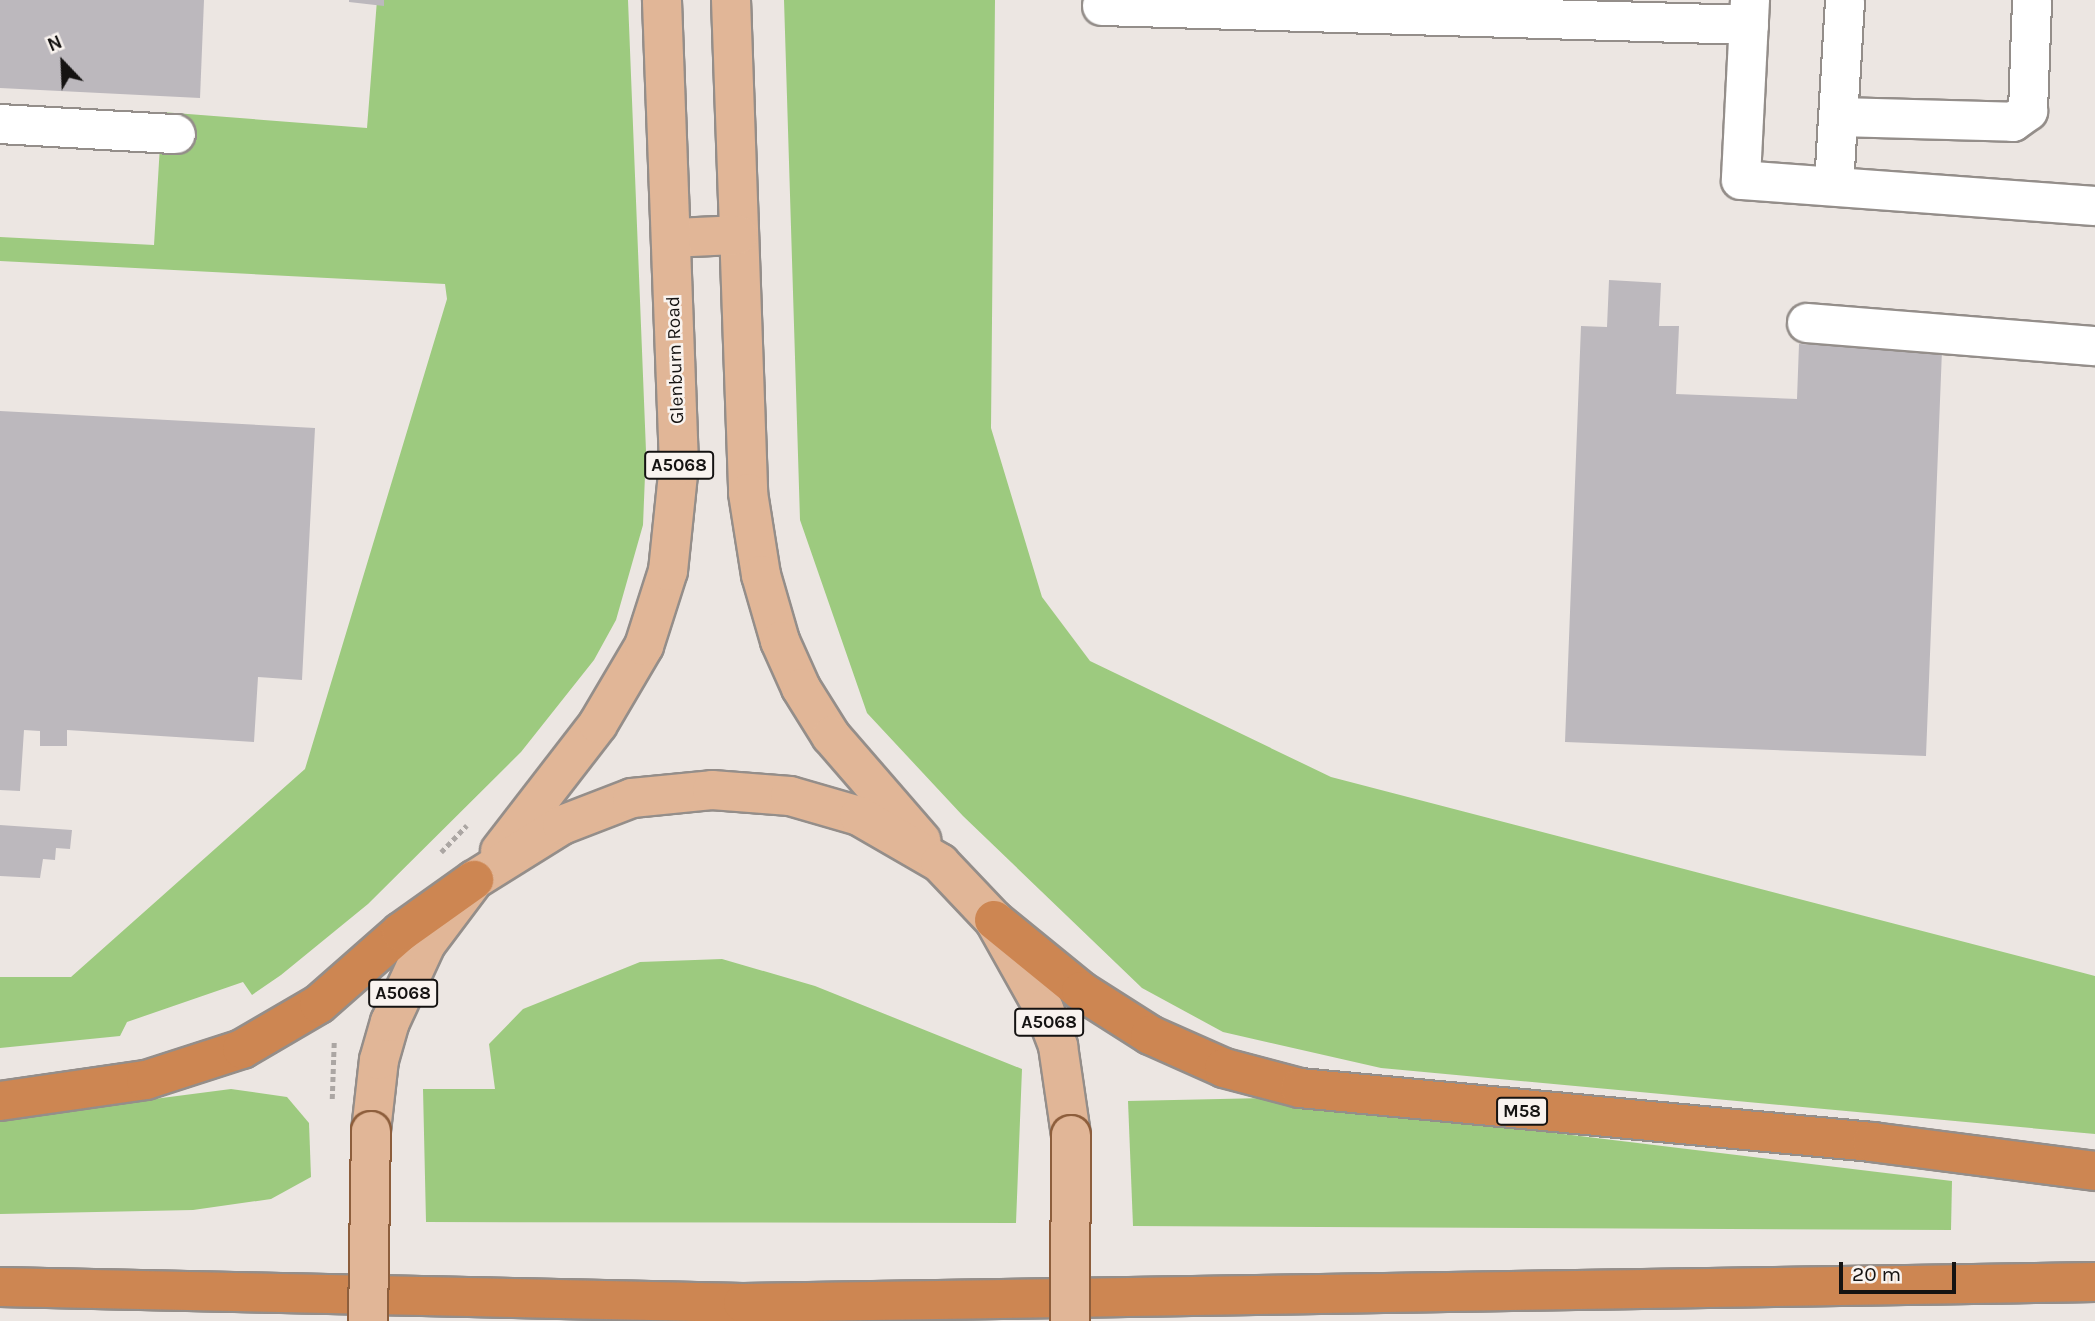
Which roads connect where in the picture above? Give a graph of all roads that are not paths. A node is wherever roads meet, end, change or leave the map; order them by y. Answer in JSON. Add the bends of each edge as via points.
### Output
{"nodes":[{"id":1,"x":662,"y":0,"type":"edge"},
{"id":2,"x":731,"y":0,"type":"edge"},
{"id":3,"x":1845,"y":0,"type":"edge"},
{"id":4,"x":2032,"y":0,"type":"edge"},
{"id":5,"x":1102,"y":6,"type":"dead end"},
{"id":6,"x":1749,"y":12,"type":"edge"},
{"id":7,"x":1839,"y":117,"type":"junction"},
{"id":8,"x":0,"y":124,"type":"edge"},
{"id":9,"x":176,"y":134,"type":"dead end"},
{"id":10,"x":1834,"y":186,"type":"junction"},
{"id":11,"x":2095,"y":206,"type":"edge"},
{"id":12,"x":738,"y":235,"type":"junction"},
{"id":13,"x":672,"y":238,"type":"junction"},
{"id":14,"x":1807,"y":323,"type":"dead end"},
{"id":15,"x":2095,"y":346,"type":"edge"},
{"id":16,"x":940,"y":863,"type":"junction"},
{"id":17,"x":478,"y":877,"type":"junction"},
{"id":18,"x":994,"y":920,"type":"junction"},
{"id":19,"x":0,"y":1101,"type":"edge"},
{"id":20,"x":2095,"y":1171,"type":"edge"},
{"id":21,"x":2095,"y":1282,"type":"edge"},
{"id":22,"x":0,"y":1287,"type":"edge"},
{"id":23,"x":368,"y":1321,"type":"edge"},
{"id":24,"x":1070,"y":1321,"type":"edge"}],
"edges":[{"from":1,"to":13,"type":"main road","name":"Glenburn Road","number":"A5068"},
{"from":2,"to":12,"type":"main road","number":"A5068"},
{"from":3,"to":7,"type":"lane"},
{"from":4,"to":7,"type":"lane","via":[[2028,111],[2013,122]]},
{"from":5,"to":6,"type":"lane"},
{"from":6,"to":10,"type":"lane","via":[[1741,180]]},
{"from":7,"to":10,"type":"lane"},
{"from":8,"to":9,"type":"lane"},
{"from":10,"to":11,"type":"lane"},
{"from":12,"to":13,"type":"main road"},
{"from":12,"to":16,"type":"main road","number":"A5068","via":[[748,493],[761,575],[780,641],[801,688],[831,736]]},
{"from":13,"to":17,"type":"main road","name":"Glenburn Road","number":"A5068","via":[[679,465],[668,571],[644,646],[598,724]]},
{"from":14,"to":15,"type":"lane"},
{"from":16,"to":17,"type":"main road","number":"A5068","via":[[859,816],[790,796],[712,790],[620,803],[562,824]]},
{"from":16,"to":18,"type":"main road","number":"A5068"},
{"from":17,"to":19,"type":"highway","via":[[401,932],[319,1003],[242,1049],[146,1080]]},
{"from":17,"to":23,"type":"main road","number":"A5068","bridge":true,"via":[[426,944],[390,1022],[379,1060],[371,1131]]},
{"from":18,"to":20,"type":"highway","number":"M58","via":[[1081,991],[1150,1035],[1224,1069],[1300,1088],[1872,1142]]},
{"from":18,"to":24,"type":"main road","number":"A5068","bridge":true,"via":[[1044,1009],[1058,1046],[1071,1135]]},
{"from":21,"to":22,"type":"highway","via":[[743,1303]]}]}
